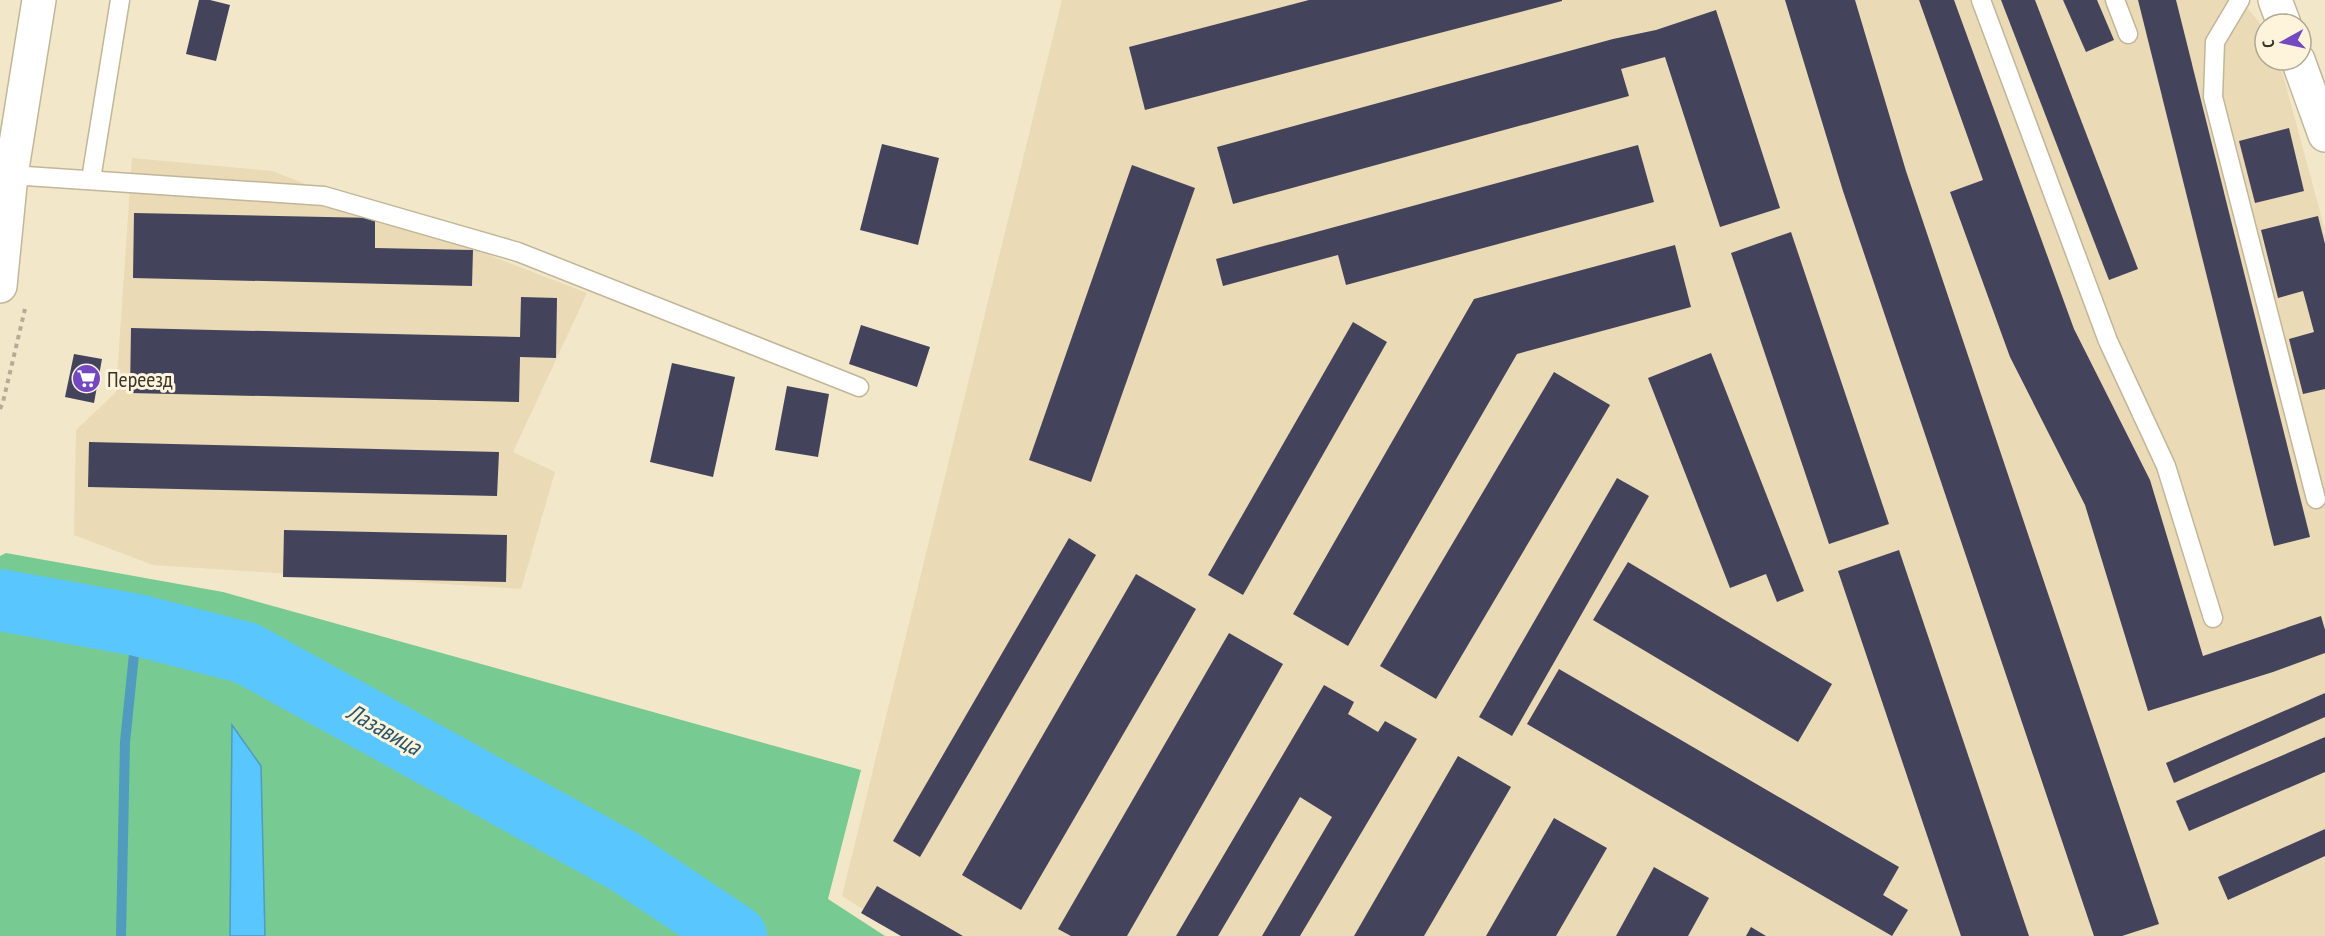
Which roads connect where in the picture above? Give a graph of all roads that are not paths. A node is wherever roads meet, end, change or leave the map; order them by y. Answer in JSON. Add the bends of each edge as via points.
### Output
{"nodes":[{"id":1,"x":39,"y":0,"type":"edge"},
{"id":2,"x":120,"y":0,"type":"edge"},
{"id":3,"x":1981,"y":0,"type":"edge"},
{"id":4,"x":2115,"y":0,"type":"edge"},
{"id":5,"x":2240,"y":0,"type":"edge"},
{"id":6,"x":2128,"y":34,"type":"dead end"},
{"id":7,"x":2302,"y":72,"type":"edge"},
{"id":8,"x":2325,"y":135,"type":"edge"},
{"id":9,"x":11,"y":175,"type":"junction"},
{"id":10,"x":91,"y":179,"type":"junction"},
{"id":11,"x":0,"y":286,"type":"edge"},
{"id":12,"x":859,"y":387,"type":"dead end"},
{"id":13,"x":2316,"y":499,"type":"dead end"},
{"id":14,"x":2213,"y":618,"type":"dead end"}],
"edges":[{"from":1,"to":9,"type":"main road"},
{"from":2,"to":10,"type":"lane"},
{"from":3,"to":14,"type":"lane","via":[[2108,341],[2166,466]]},
{"from":4,"to":6,"type":"lane"},
{"from":5,"to":13,"type":"lane","via":[[2215,42],[2213,97]]},
{"from":7,"to":8,"type":"main road"},
{"from":9,"to":10,"type":"lane"},
{"from":9,"to":11,"type":"main road"},
{"from":10,"to":12,"type":"lane","via":[[324,196],[518,252]]}]}
